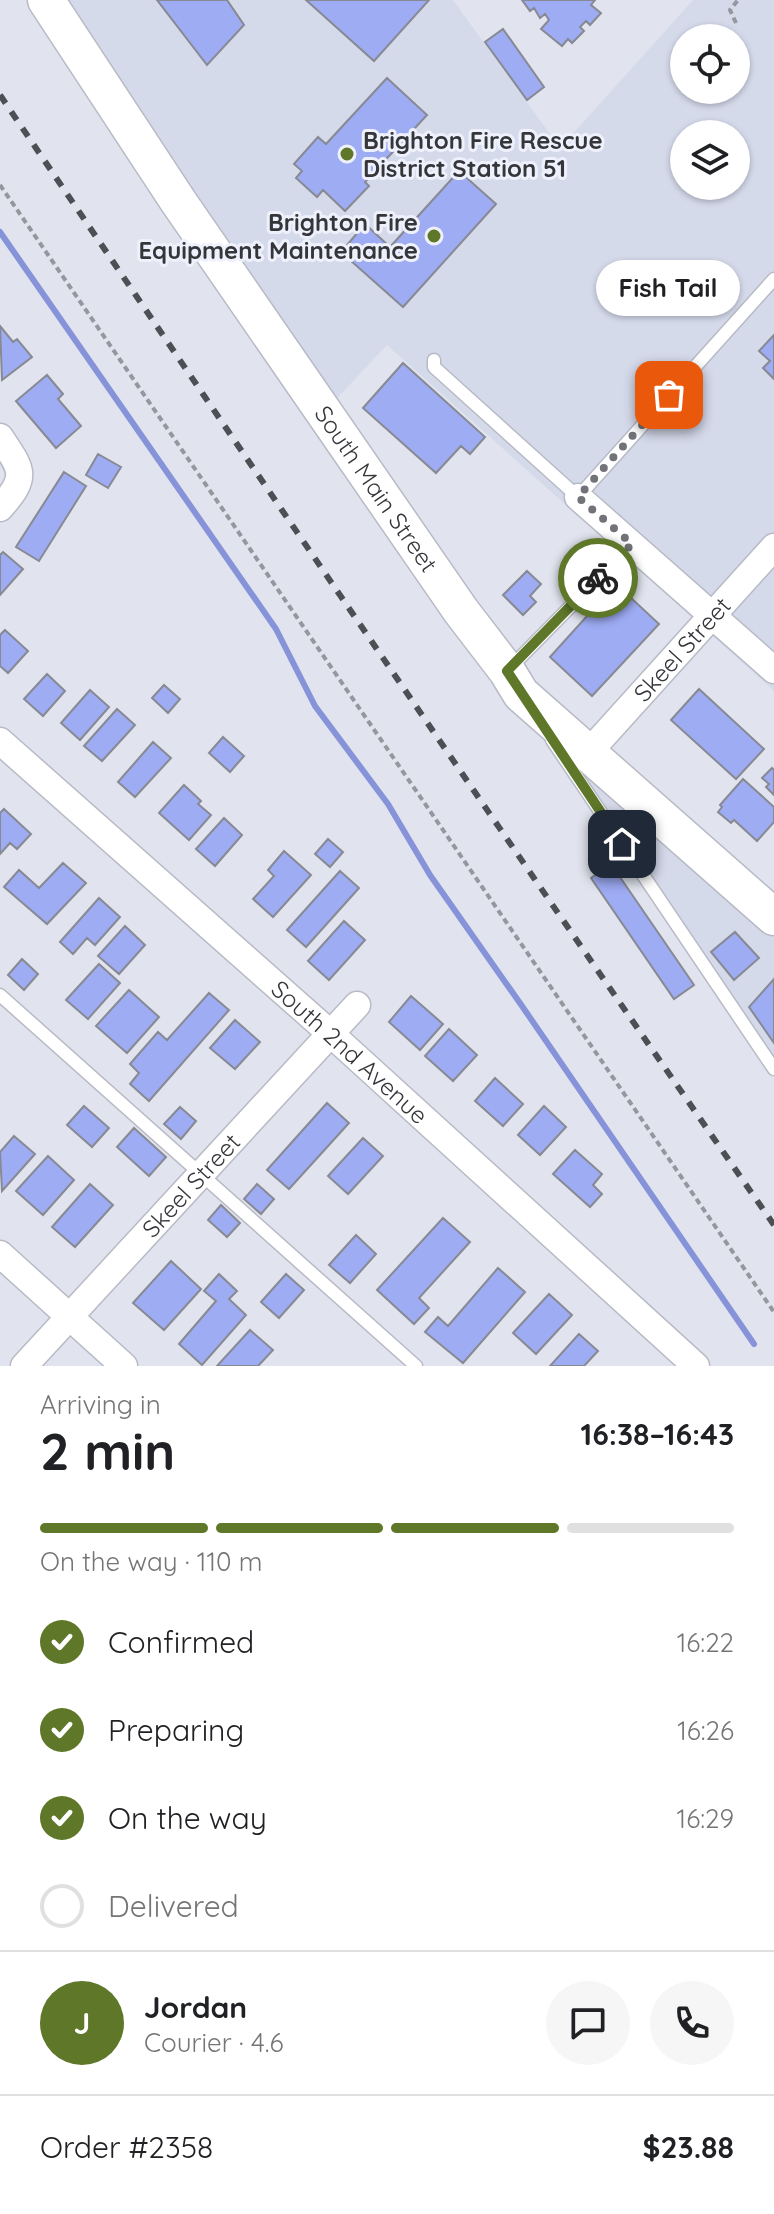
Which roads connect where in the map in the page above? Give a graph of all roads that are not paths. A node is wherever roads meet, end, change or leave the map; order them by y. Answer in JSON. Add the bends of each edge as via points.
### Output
{"nodes":[{"id":1,"x":47,"y":0,"type":"edge"},
{"id":2,"x":774,"y":279,"type":"edge"},
{"id":3,"x":434,"y":360,"type":"dead end"},
{"id":4,"x":0,"y":437,"type":"edge"},
{"id":5,"x":578,"y":497,"type":"junction"},
{"id":6,"x":0,"y":508,"type":"edge"},
{"id":7,"x":632,"y":544,"type":"junction"},
{"id":8,"x":774,"y":547,"type":"edge"},
{"id":9,"x":712,"y":615,"type":"junction"},
{"id":10,"x":774,"y":670,"type":"edge"},
{"id":11,"x":514,"y":682,"type":"junction"},
{"id":12,"x":0,"y":741,"type":"edge"},
{"id":13,"x":588,"y":753,"type":"junction"},
{"id":14,"x":774,"y":917,"type":"edge"},
{"id":15,"x":0,"y":995,"type":"edge"},
{"id":16,"x":357,"y":1005,"type":"dead end"},
{"id":17,"x":331,"y":1034,"type":"junction"},
{"id":18,"x":774,"y":1069,"type":"edge"},
{"id":19,"x":199,"y":1174,"type":"junction"},
{"id":20,"x":0,"y":1254,"type":"edge"},
{"id":21,"x":69,"y":1317,"type":"junction"},
{"id":22,"x":24,"y":1366,"type":"edge"},
{"id":23,"x":124,"y":1366,"type":"edge"},
{"id":24,"x":416,"y":1366,"type":"edge"},
{"id":25,"x":696,"y":1366,"type":"edge"}],
"edges":[{"from":1,"to":11,"type":"street","name":"South Main Street","via":[[262,324]]},
{"from":2,"to":5,"type":"lane"},
{"from":3,"to":5,"type":"lane","via":[[434,367]]},
{"from":4,"to":6,"type":"street","via":[[20,466],[21,480]]},
{"from":5,"to":7,"type":"street"},
{"from":7,"to":9,"type":"street"},
{"from":7,"to":11,"type":"lane"},
{"from":8,"to":9,"type":"street","name":"Skeel Street"},
{"from":9,"to":10,"type":"street"},
{"from":9,"to":13,"type":"street","name":"Skeel Street"},
{"from":11,"to":13,"type":"street","name":"South Main Street"},
{"from":11,"to":18,"type":"lane"},
{"from":12,"to":17,"type":"street","name":"South 2nd Avenue"},
{"from":13,"to":14,"type":"street","name":"South Main Street"},
{"from":15,"to":19,"type":"lane"},
{"from":16,"to":17,"type":"street","name":"Skeel Street"},
{"from":17,"to":19,"type":"street","name":"Skeel Street"},
{"from":17,"to":25,"type":"street","name":"South 2nd Avenue"},
{"from":19,"to":21,"type":"street","name":"Skeel Street"},
{"from":19,"to":24,"type":"lane"},
{"from":20,"to":21,"type":"street"},
{"from":21,"to":22,"type":"street","name":"Skeel Street"},
{"from":21,"to":23,"type":"street"}]}
